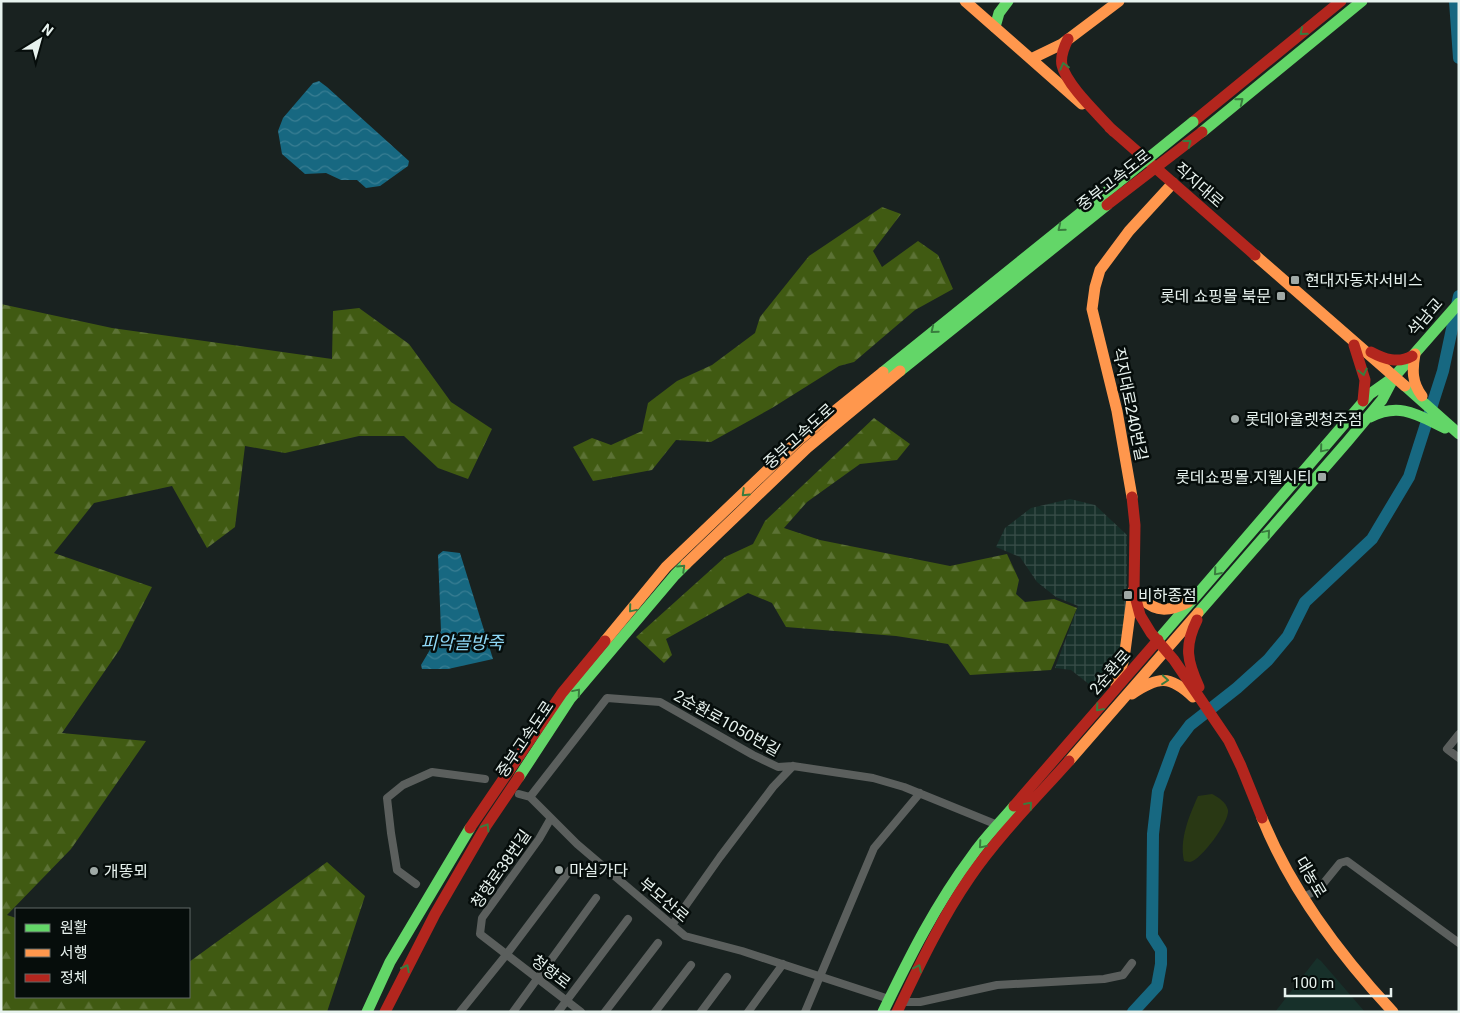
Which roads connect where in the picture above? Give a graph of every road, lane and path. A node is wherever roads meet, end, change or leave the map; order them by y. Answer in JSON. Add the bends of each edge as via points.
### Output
{"nodes":[{"id":1,"x":965,"y":1,"type":"edge"},
{"id":2,"x":1008,"y":1,"type":"edge"},
{"id":3,"x":1341,"y":1,"type":"edge"},
{"id":4,"x":1362,"y":1,"type":"edge"},
{"id":5,"x":1113,"y":4,"type":"edge"},
{"id":6,"x":995,"y":27,"type":"junction"},
{"id":7,"x":1068,"y":39,"type":"junction"},
{"id":8,"x":1031,"y":59,"type":"junction"},
{"id":9,"x":1114,"y":132,"type":"junction"},
{"id":10,"x":1172,"y":183,"type":"junction"},
{"id":11,"x":1103,"y":201,"type":"junction"},
{"id":12,"x":1459,"y":303,"type":"edge"},
{"id":13,"x":1352,"y":341,"type":"junction"},
{"id":14,"x":1415,"y":353,"type":"junction"},
{"id":15,"x":1394,"y":377,"type":"junction"},
{"id":16,"x":1415,"y":393,"type":"junction"},
{"id":17,"x":1362,"y":403,"type":"junction"},
{"id":18,"x":1364,"y":421,"type":"junction"},
{"id":19,"x":1454,"y":430,"type":"edge"},
{"id":20,"x":1225,"y":582,"type":"junction"},
{"id":21,"x":1133,"y":591,"type":"junction"},
{"id":22,"x":1196,"y":598,"type":"junction"},
{"id":23,"x":1131,"y":608,"type":"junction"},
{"id":24,"x":1140,"y":616,"type":"junction"},
{"id":25,"x":1162,"y":644,"type":"junction"},
{"id":26,"x":1190,"y":683,"type":"junction"},
{"id":27,"x":1115,"y":691,"type":"junction"},
{"id":28,"x":1115,"y":707,"type":"junction"},
{"id":29,"x":1459,"y":734,"type":"edge"},
{"id":30,"x":1459,"y":758,"type":"edge"},
{"id":31,"x":793,"y":766,"type":"junction"},
{"id":32,"x":485,"y":779,"type":"dead end"},
{"id":33,"x":920,"y":793,"type":"junction"},
{"id":34,"x":519,"y":794,"type":"dead end"},
{"id":35,"x":530,"y":797,"type":"junction"},
{"id":36,"x":552,"y":818,"type":"junction"},
{"id":37,"x":1004,"y":827,"type":"junction"},
{"id":38,"x":570,"y":870,"type":"dead end"},
{"id":39,"x":416,"y":884,"type":"dead end"},
{"id":40,"x":1304,"y":897,"type":"junction"},
{"id":41,"x":596,"y":898,"type":"dead end"},
{"id":42,"x":628,"y":919,"type":"dead end"},
{"id":43,"x":672,"y":925,"type":"junction"},
{"id":44,"x":658,"y":943,"type":"dead end"},
{"id":45,"x":1459,"y":943,"type":"edge"},
{"id":46,"x":506,"y":955,"type":"junction"},
{"id":47,"x":1132,"y":963,"type":"dead end"},
{"id":48,"x":783,"y":964,"type":"junction"},
{"id":49,"x":691,"y":965,"type":"dead end"},
{"id":50,"x":727,"y":978,"type":"dead end"},
{"id":51,"x":820,"y":978,"type":"junction"},
{"id":52,"x":537,"y":979,"type":"junction"},
{"id":53,"x":889,"y":999,"type":"junction"},
{"id":54,"x":566,"y":1001,"type":"junction"},
{"id":55,"x":899,"y":1007,"type":"edge"},
{"id":56,"x":366,"y":1012,"type":"edge"},
{"id":57,"x":385,"y":1012,"type":"edge"},
{"id":58,"x":460,"y":1012,"type":"edge"},
{"id":59,"x":513,"y":1012,"type":"edge"},
{"id":60,"x":558,"y":1012,"type":"edge"},
{"id":61,"x":581,"y":1012,"type":"edge"},
{"id":62,"x":606,"y":1012,"type":"edge"},
{"id":63,"x":655,"y":1012,"type":"edge"},
{"id":64,"x":700,"y":1012,"type":"edge"},
{"id":65,"x":748,"y":1012,"type":"edge"},
{"id":66,"x":805,"y":1012,"type":"edge"},
{"id":67,"x":883,"y":1012,"type":"edge"},
{"id":68,"x":1393,"y":1012,"type":"edge"}],
"edges":[{"from":1,"to":6,"type":"main road","name":"직지대로"},
{"from":2,"to":6,"type":"main road"},
{"from":3,"to":11,"type":"main road","name":"중부고속도로","one_way":true,"bridge":true},
{"from":11,"to":4,"type":"main road","name":"중부고속도로","one_way":true,"bridge":true,"via":[[1202,132]]},
{"from":5,"to":7,"type":"main road"},
{"from":6,"to":8,"type":"main road","name":"직지대로"},
{"from":7,"to":8,"type":"main road"},
{"from":9,"to":7,"type":"main road","one_way":true,"via":[[1062,68]]},
{"from":8,"to":9,"type":"main road","name":"직지대로"},
{"from":9,"to":10,"type":"main road","name":"직지대로"},
{"from":10,"to":13,"type":"main road","name":"직지대로"},
{"from":10,"to":21,"type":"main road","name":"직지대로240번길","via":[[1129,231],[1100,270],[1092,309],[1127,462],[1136,538]]},
{"from":11,"to":56,"type":"main road","name":"중부고속도로","one_way":true,"via":[[800,439],[666,567],[562,693],[476,818],[390,962]]},
{"from":57,"to":11,"type":"main road","name":"중부고속도로","one_way":true,"via":[[435,914],[486,826],[570,699],[675,575],[807,448]]},
{"from":12,"to":14,"type":"main road","name":"석남교"},
{"from":13,"to":14,"type":"main road","via":[[1392,360],[1403,360]]},
{"from":13,"to":15,"type":"main road","name":"직지대로"},
{"from":13,"to":17,"type":"main road","one_way":true,"via":[[1365,380]]},
{"from":14,"to":15,"type":"main road","name":"2순환로"},
{"from":14,"to":16,"type":"main road","via":[[1412,378]]},
{"from":15,"to":16,"type":"main road","name":"직지대로"},
{"from":15,"to":17,"type":"main road","name":"2순환로"},
{"from":15,"to":18,"type":"main road","name":"2순환로","via":[[1382,400]]},
{"from":16,"to":19,"type":"main road","name":"직지대로"},
{"from":17,"to":22,"type":"main road","name":"2순환로","one_way":true},
{"from":18,"to":19,"type":"main road","via":[[1390,408],[1402,409]]},
{"from":20,"to":18,"type":"main road","name":"2순환로","one_way":true},
{"from":20,"to":25,"type":"main road","name":"2순환로"},
{"from":20,"to":26,"type":"main road","via":[[1190,635],[1187,654]]},
{"from":21,"to":22,"type":"main road","via":[[1150,607],[1168,611]]},
{"from":21,"to":23,"type":"main road"},
{"from":21,"to":24,"type":"main road","name":"직지대로240번길"},
{"from":22,"to":25,"type":"main road","name":"2순환로"},
{"from":23,"to":24,"type":"main road"},
{"from":23,"to":27,"type":"main road","via":[[1124,659]]},
{"from":24,"to":25,"type":"main road","name":"직지대로240번길"},
{"from":25,"to":26,"type":"main road","name":"직지대로240번길"},
{"from":25,"to":27,"type":"main road","name":"2순환로"},
{"from":25,"to":28,"type":"main road","name":"2순환로"},
{"from":28,"to":26,"type":"main road","one_way":true,"via":[[1155,680]]},
{"from":26,"to":40,"type":"main road","name":"대농로","via":[[1230,741],[1273,844]]},
{"from":27,"to":37,"type":"main road","name":"2순환로","one_way":true},
{"from":37,"to":28,"type":"main road","name":"2순환로","one_way":true},
{"from":29,"to":30,"type":"street","via":[[1447,749]]},
{"from":31,"to":33,"type":"street","name":"2순환로1050번길","via":[[873,778]]},
{"from":31,"to":35,"type":"street","name":"2순환로1050번길","via":[[778,767],[753,755],[660,702],[607,698]]},
{"from":31,"to":43,"type":"street","via":[[720,856]]},
{"from":32,"to":39,"type":"street","via":[[432,772],[403,784],[387,798],[397,870]]},
{"from":33,"to":37,"type":"street","name":"2순환로1050번길"},
{"from":33,"to":51,"type":"street","via":[[874,848]]},
{"from":34,"to":35,"type":"street","name":"부모산로"},
{"from":35,"to":36,"type":"street","name":"부모산로"},
{"from":36,"to":43,"type":"street","name":"부모산로","via":[[577,844]]},
{"from":36,"to":46,"type":"street","name":"청향로38번길","via":[[482,918],[480,934]]},
{"from":37,"to":53,"type":"main road","name":"2순환로","one_way":true,"via":[[973,854],[942,899]]},
{"from":55,"to":37,"type":"main road","name":"2순환로","one_way":true,"via":[[958,894]]},
{"from":38,"to":46,"type":"street"},
{"from":40,"to":45,"type":"street","via":[[1318,890],[1340,863],[1347,861]]},
{"from":40,"to":68,"type":"main road","name":"대농로","via":[[1334,944]]},
{"from":41,"to":52,"type":"street"},
{"from":42,"to":54,"type":"street"},
{"from":43,"to":48,"type":"street","name":"부모산로","via":[[685,936]]},
{"from":44,"to":62,"type":"street"},
{"from":46,"to":52,"type":"street","name":"청향로"},
{"from":46,"to":58,"type":"street"},
{"from":47,"to":55,"type":"street","name":"2순환로","via":[[1123,974],[1104,979],[997,985]]},
{"from":48,"to":51,"type":"street","name":"부모산로"},
{"from":48,"to":65,"type":"street"},
{"from":49,"to":63,"type":"street"},
{"from":50,"to":64,"type":"street"},
{"from":51,"to":53,"type":"street","name":"부모산로"},
{"from":51,"to":66,"type":"street"},
{"from":52,"to":54,"type":"street","name":"청향로"},
{"from":52,"to":59,"type":"street"},
{"from":53,"to":67,"type":"main road","name":"2순환로"},
{"from":54,"to":60,"type":"street"},
{"from":54,"to":61,"type":"street","name":"청향로"}]}
